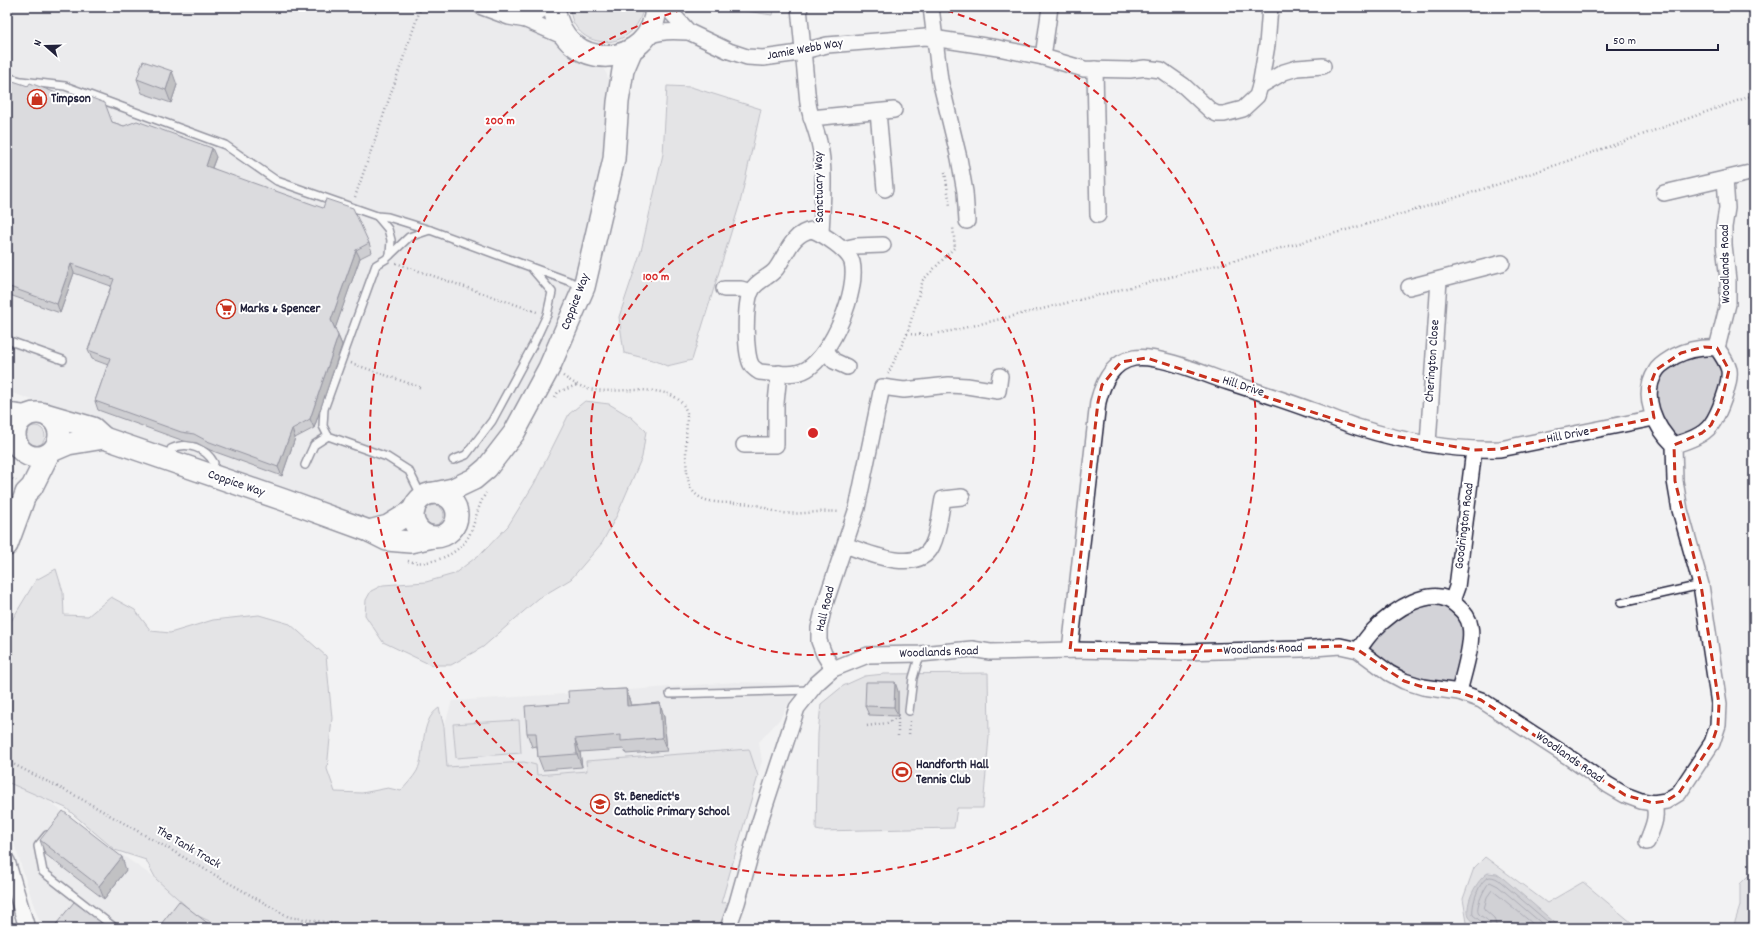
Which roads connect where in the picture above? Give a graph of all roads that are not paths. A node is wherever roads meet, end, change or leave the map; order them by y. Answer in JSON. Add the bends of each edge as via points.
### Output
{"nodes":[{"id":1,"x":482,"y":7,"type":"edge"},
{"id":2,"x":546,"y":7,"type":"edge"},
{"id":3,"x":554,"y":7,"type":"edge"},
{"id":4,"x":656,"y":7,"type":"edge"},
{"id":5,"x":666,"y":7,"type":"edge"},
{"id":6,"x":799,"y":7,"type":"edge"},
{"id":7,"x":931,"y":7,"type":"edge"},
{"id":8,"x":1050,"y":7,"type":"edge"},
{"id":9,"x":1270,"y":7,"type":"edge"},
{"id":10,"x":526,"y":20,"type":"junction"},
{"id":11,"x":689,"y":32,"type":"junction"},
{"id":12,"x":565,"y":37,"type":"junction"},
{"id":13,"x":931,"y":38,"type":"junction"},
{"id":14,"x":638,"y":43,"type":"junction"},
{"id":15,"x":803,"y":52,"type":"junction"},
{"id":16,"x":593,"y":55,"type":"junction"},
{"id":17,"x":1043,"y":57,"type":"junction"},
{"id":18,"x":1322,"y":66,"type":"dead end"},
{"id":19,"x":1095,"y":69,"type":"junction"},
{"id":20,"x":7,"y":77,"type":"edge"},
{"id":21,"x":1260,"y":86,"type":"junction"},
{"id":22,"x":618,"y":102,"type":"junction"},
{"id":23,"x":894,"y":110,"type":"dead end"},
{"id":24,"x":878,"y":112,"type":"junction"},
{"id":25,"x":811,"y":118,"type":"junction"},
{"id":26,"x":1754,"y":172,"type":"edge"},
{"id":27,"x":1725,"y":179,"type":"junction"},
{"id":28,"x":885,"y":189,"type":"dead end"},
{"id":29,"x":1664,"y":193,"type":"dead end"},
{"id":30,"x":1098,"y":215,"type":"dead end"},
{"id":31,"x":377,"y":216,"type":"junction"},
{"id":32,"x":967,"y":221,"type":"dead end"},
{"id":33,"x":430,"y":230,"type":"junction"},
{"id":34,"x":821,"y":234,"type":"junction"},
{"id":35,"x":883,"y":246,"type":"dead end"},
{"id":36,"x":842,"y":249,"type":"junction"},
{"id":37,"x":388,"y":257,"type":"junction"},
{"id":38,"x":1502,"y":263,"type":"dead end"},
{"id":39,"x":532,"y":268,"type":"junction"},
{"id":40,"x":1439,"y":280,"type":"junction"},
{"id":41,"x":584,"y":287,"type":"junction"},
{"id":42,"x":1409,"y":287,"type":"dead end"},
{"id":43,"x":724,"y":289,"type":"dead end"},
{"id":44,"x":751,"y":292,"type":"junction"},
{"id":45,"x":7,"y":340,"type":"edge"},
{"id":46,"x":1717,"y":348,"type":"junction"},
{"id":47,"x":826,"y":351,"type":"junction"},
{"id":48,"x":63,"y":360,"type":"dead end"},
{"id":49,"x":847,"y":367,"type":"dead end"},
{"id":50,"x":779,"y":373,"type":"junction"},
{"id":51,"x":1000,"y":376,"type":"dead end"},
{"id":52,"x":7,"y":412,"type":"edge"},
{"id":53,"x":37,"y":414,"type":"junction"},
{"id":54,"x":1654,"y":418,"type":"junction"},
{"id":55,"x":328,"y":436,"type":"junction"},
{"id":56,"x":104,"y":438,"type":"junction"},
{"id":57,"x":13,"y":442,"type":"edge"},
{"id":58,"x":1428,"y":443,"type":"junction"},
{"id":59,"x":744,"y":445,"type":"dead end"},
{"id":60,"x":1674,"y":445,"type":"junction"},
{"id":61,"x":1474,"y":450,"type":"junction"},
{"id":62,"x":51,"y":452,"type":"junction"},
{"id":63,"x":453,"y":460,"type":"dead end"},
{"id":64,"x":305,"y":465,"type":"dead end"},
{"id":65,"x":482,"y":484,"type":"junction"},
{"id":66,"x":24,"y":489,"type":"junction"},
{"id":67,"x":962,"y":497,"type":"dead end"},
{"id":68,"x":424,"y":500,"type":"junction"},
{"id":69,"x":457,"y":516,"type":"junction"},
{"id":70,"x":369,"y":531,"type":"junction"},
{"id":71,"x":433,"y":537,"type":"junction"},
{"id":72,"x":7,"y":545,"type":"edge"},
{"id":73,"x":845,"y":545,"type":"junction"},
{"id":74,"x":1701,"y":585,"type":"junction"},
{"id":75,"x":1452,"y":601,"type":"junction"},
{"id":76,"x":1621,"y":603,"type":"dead end"},
{"id":77,"x":1070,"y":650,"type":"junction"},
{"id":78,"x":1358,"y":650,"type":"junction"},
{"id":79,"x":920,"y":654,"type":"junction"},
{"id":80,"x":833,"y":669,"type":"junction"},
{"id":81,"x":811,"y":690,"type":"junction"},
{"id":82,"x":1459,"y":692,"type":"junction"},
{"id":83,"x":670,"y":694,"type":"dead end"},
{"id":84,"x":909,"y":711,"type":"road end"},
{"id":85,"x":1653,"y":803,"type":"junction"},
{"id":86,"x":51,"y":830,"type":"edge"},
{"id":87,"x":1647,"y":842,"type":"dead end"},
{"id":88,"x":7,"y":862,"type":"edge"},
{"id":89,"x":10,"y":887,"type":"edge"},
{"id":90,"x":27,"y":928,"type":"edge"},
{"id":91,"x":115,"y":928,"type":"edge"},
{"id":92,"x":728,"y":928,"type":"edge"}],
"edges":[{"from":1,"to":10,"type":"street"},
{"from":2,"to":10,"type":"street"},
{"from":3,"to":12,"type":"street"},
{"from":4,"to":14,"type":"street","name":"Coppice Way","via":[[653,24]]},
{"from":5,"to":11,"type":"street","name":"Jamie Webb Way"},
{"from":6,"to":15,"type":"street","name":"Sanctuary Way"},
{"from":7,"to":13,"type":"street"},
{"from":8,"to":17,"type":"street"},
{"from":9,"to":21,"type":"street"},
{"from":10,"to":12,"type":"street"},
{"from":11,"to":14,"type":"street","name":"Jamie Webb Way","via":[[655,33]]},
{"from":11,"to":15,"type":"street","name":"Jamie Webb Way","via":[[747,57],[763,58]]},
{"from":12,"to":16,"type":"street","via":[[583,51]]},
{"from":13,"to":15,"type":"street","name":"Jamie Webb Way","via":[[827,45]]},
{"from":13,"to":17,"type":"street","name":"Jamie Webb Way"},
{"from":13,"to":32,"type":"street","via":[[963,178]]},
{"from":14,"to":16,"type":"street","via":[[622,54]]},
{"from":14,"to":22,"type":"street","name":"Coppice Way","via":[[623,70]]},
{"from":15,"to":25,"type":"street","name":"Sanctuary Way"},
{"from":16,"to":22,"type":"street","name":"Coppice Way","via":[[606,73]]},
{"from":17,"to":19,"type":"street","name":"Jamie Webb Way"},
{"from":18,"to":21,"type":"street","via":[[1284,72]]},
{"from":19,"to":21,"type":"street","name":"Jamie Webb Way","via":[[1161,70],[1184,86],[1207,109],[1217,114],[1243,109],[1257,96]]},
{"from":19,"to":30,"type":"street"},
{"from":20,"to":31,"type":"lane","via":[[65,86],[225,145],[277,180]]},
{"from":22,"to":41,"type":"street","name":"Coppice Way","via":[[614,160]]},
{"from":23,"to":24,"type":"street"},
{"from":24,"to":25,"type":"street"},
{"from":24,"to":28,"type":"street"},
{"from":25,"to":34,"type":"street","name":"Sanctuary Way","via":[[820,142],[822,165]]},
{"from":26,"to":27,"type":"street"},
{"from":27,"to":29,"type":"street"},
{"from":27,"to":46,"type":"street","name":"Woodlands Road","via":[[1727,208],[1724,245],[1728,304]]},
{"from":31,"to":33,"type":"lane"},
{"from":31,"to":37,"type":"lane","via":[[388,229],[391,240]]},
{"from":33,"to":37,"type":"lane","via":[[409,237]]},
{"from":33,"to":39,"type":"lane"},
{"from":34,"to":36,"type":"street","name":"Sanctuary Way"},
{"from":34,"to":44,"type":"street","name":"Sanctuary Way","via":[[812,230],[796,236],[775,270],[759,280]]},
{"from":35,"to":36,"type":"street"},
{"from":36,"to":47,"type":"street","name":"Sanctuary Way","via":[[852,261],[851,290]]},
{"from":37,"to":55,"type":"lane","via":[[376,265],[324,410],[323,426]]},
{"from":38,"to":40,"type":"street"},
{"from":39,"to":41,"type":"lane"},
{"from":39,"to":63,"type":"lane","via":[[552,292],[547,315],[496,415],[466,455]]},
{"from":40,"to":42,"type":"street"},
{"from":40,"to":58,"type":"street","name":"Cherington Close"},
{"from":41,"to":65,"type":"street","name":"Coppice Way","via":[[549,368],[514,433],[487,468]]},
{"from":43,"to":44,"type":"street"},
{"from":44,"to":50,"type":"street","name":"Sanctuary Way","via":[[748,306],[747,349],[751,366],[759,372]]},
{"from":45,"to":48,"type":"lane"},
{"from":46,"to":54,"type":"street","via":[[1704,347],[1681,353],[1656,370],[1649,388],[1650,407]]},
{"from":46,"to":60,"type":"street","via":[[1729,370],[1728,383],[1720,407],[1711,425],[1702,433]]},
{"from":47,"to":49,"type":"street","via":[[834,361]]},
{"from":47,"to":50,"type":"street","name":"Sanctuary Way","via":[[807,369]]},
{"from":50,"to":59,"type":"street","via":[[776,445]]},
{"from":51,"to":73,"type":"street","name":"Hall Road","via":[[998,391],[949,385],[904,390],[882,387],[855,516]]},
{"from":52,"to":53,"type":"street"},
{"from":53,"to":56,"type":"street","name":"Coppice Way","via":[[93,428]]},
{"from":53,"to":57,"type":"street","via":[[18,422]]},
{"from":53,"to":62,"type":"street","via":[[56,423],[59,437]]},
{"from":54,"to":60,"type":"street","via":[[1662,434]]},
{"from":54,"to":61,"type":"street","name":"Hill Drive","via":[[1500,449]]},
{"from":55,"to":64,"type":"lane","via":[[314,445]]},
{"from":55,"to":68,"type":"lane","via":[[386,458],[409,471]]},
{"from":56,"to":62,"type":"street","name":"Coppice Way","via":[[68,444]]},
{"from":56,"to":70,"type":"street","name":"Coppice Way"},
{"from":57,"to":62,"type":"street","via":[[27,456],[34,458]]},
{"from":57,"to":66,"type":"street","via":[[22,467]]},
{"from":58,"to":61,"type":"street","name":"Hill Drive"},
{"from":58,"to":77,"type":"street","name":"Hill Drive","via":[[1388,436],[1355,426],[1173,364],[1147,358],[1121,362],[1110,372],[1102,385],[1098,402]]},
{"from":60,"to":74,"type":"street","via":[[1675,481],[1680,510]]},
{"from":61,"to":75,"type":"street","name":"Goodrington Road"},
{"from":62,"to":66,"type":"street","via":[[32,487]]},
{"from":65,"to":68,"type":"street","name":"Coppice Way","via":[[453,489]]},
{"from":65,"to":69,"type":"street","name":"Coppice Way"},
{"from":66,"to":72,"type":"street"},
{"from":67,"to":73,"type":"street","via":[[943,499],[937,533],[932,547],[925,556],[913,560],[896,560],[876,557]]},
{"from":68,"to":69,"type":"street","via":[[442,494],[456,509]]},
{"from":68,"to":70,"type":"street","name":"Coppice Way","via":[[388,526]]},
{"from":68,"to":71,"type":"street","via":[[415,525],[426,535]]},
{"from":69,"to":71,"type":"street","via":[[452,529]]},
{"from":70,"to":71,"type":"street","name":"Coppice Way","via":[[387,540],[410,542]]},
{"from":73,"to":80,"type":"street","name":"Hall Road","via":[[824,607],[820,628],[824,654]]},
{"from":74,"to":76,"type":"lane"},
{"from":74,"to":85,"type":"street","via":[[1719,704],[1718,725],[1712,743],[1678,793],[1666,801]]},
{"from":75,"to":78,"type":"street","via":[[1428,597],[1412,602],[1395,612],[1373,631]]},
{"from":75,"to":82,"type":"street","via":[[1464,612],[1470,625],[1472,639]]},
{"from":77,"to":78,"type":"street","name":"Woodlands Road","via":[[1180,652],[1340,646]]},
{"from":77,"to":79,"type":"street","name":"Woodlands Road","via":[[990,652],[972,649]]},
{"from":78,"to":82,"type":"street","name":"Woodlands Road","via":[[1404,681],[1422,687]]},
{"from":79,"to":80,"type":"street","name":"Woodlands Road","via":[[868,655]]},
{"from":79,"to":84,"type":"lane","via":[[913,678]]},
{"from":80,"to":81,"type":"street"},
{"from":81,"to":83,"type":"lane"},
{"from":81,"to":92,"type":"street","via":[[797,708]]},
{"from":82,"to":85,"type":"street","name":"Woodlands Road","via":[[1481,700],[1514,720],[1608,785],[1636,799]]},
{"from":85,"to":87,"type":"street","via":[[1656,810],[1655,824]]},
{"from":86,"to":91,"type":"lane","via":[[38,846],[43,872]]},
{"from":88,"to":89,"type":"street"},
{"from":89,"to":90,"type":"street"}]}
